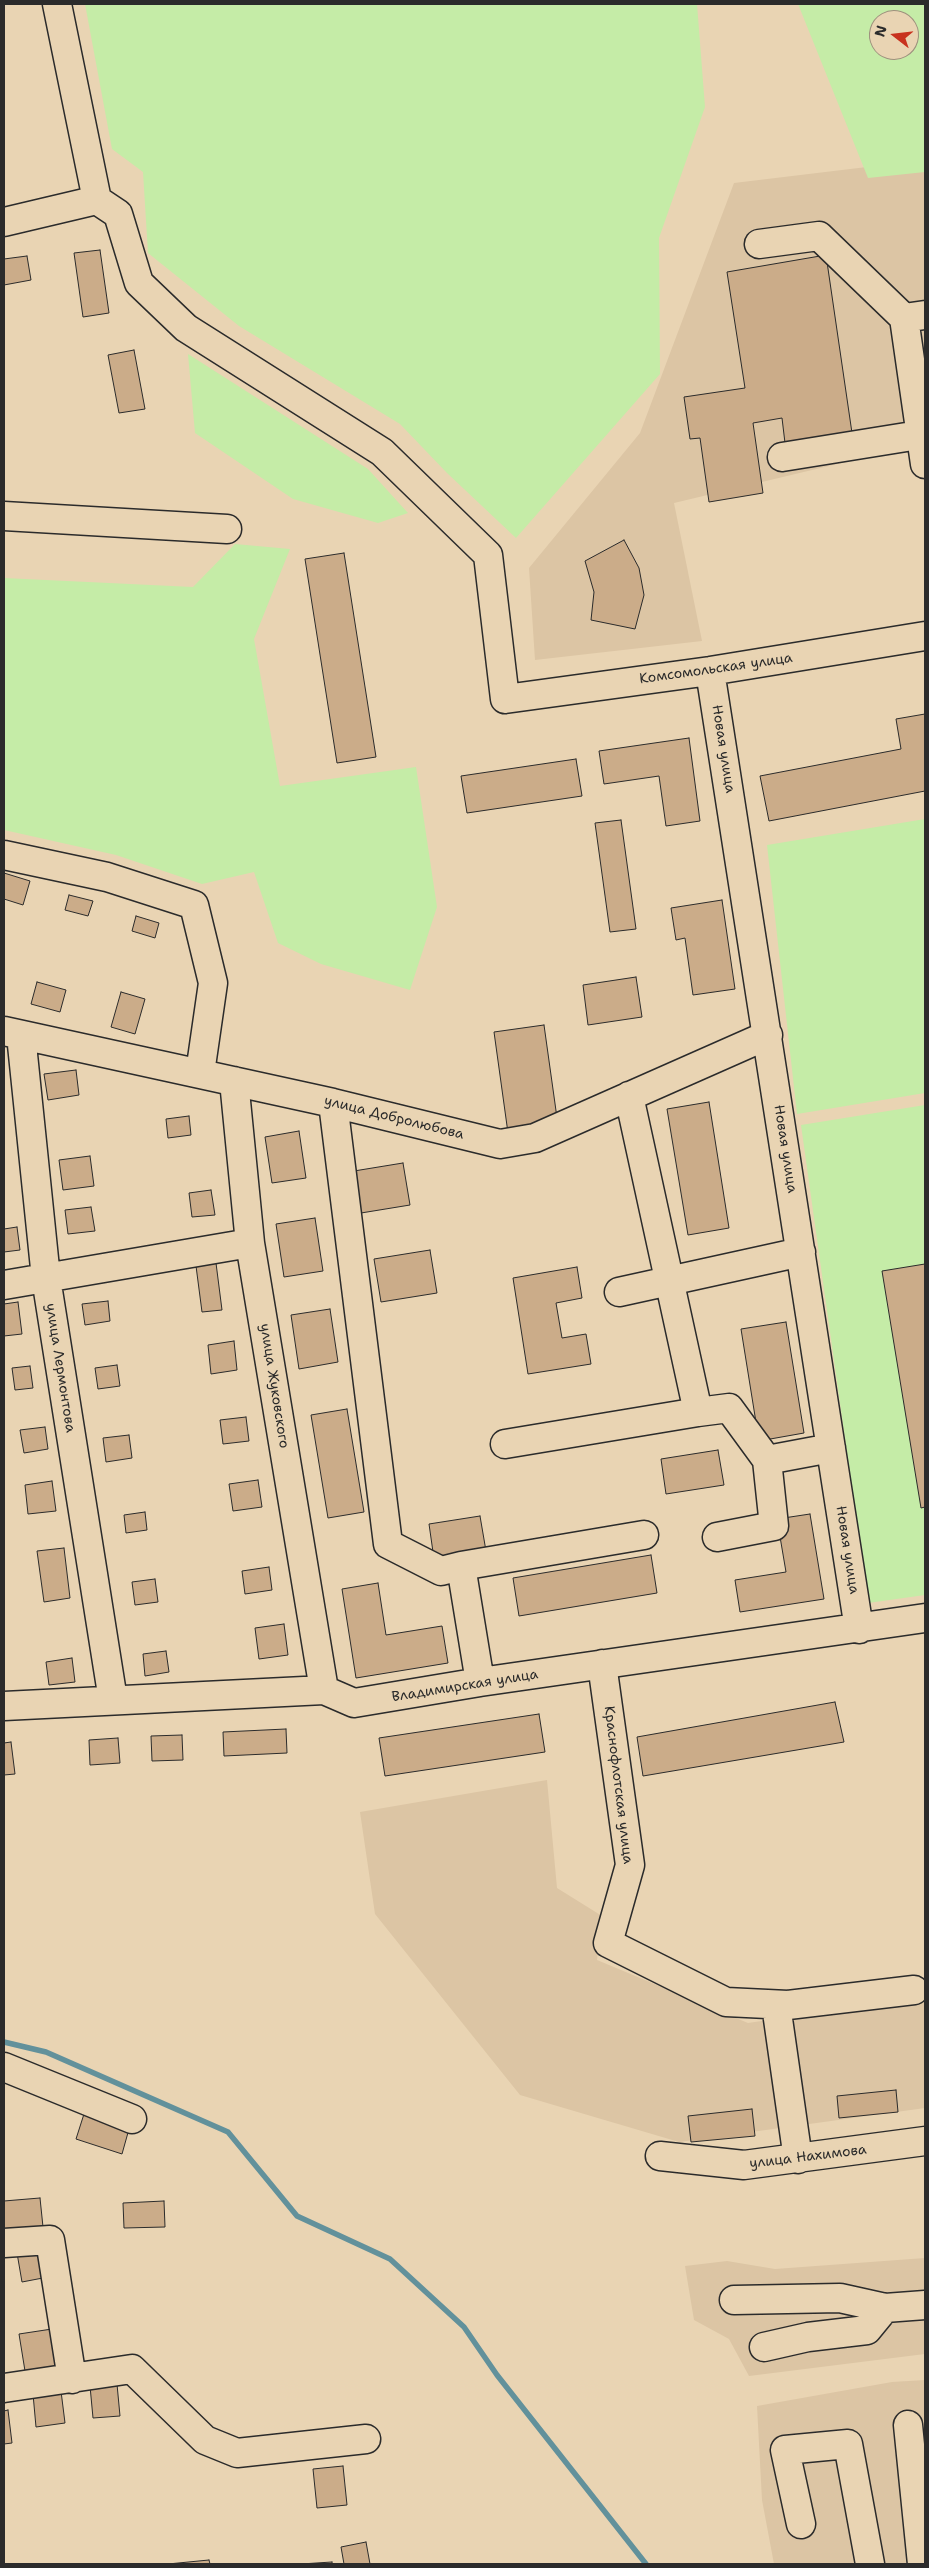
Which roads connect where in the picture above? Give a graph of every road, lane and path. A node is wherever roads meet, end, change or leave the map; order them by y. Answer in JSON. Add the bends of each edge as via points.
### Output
{"nodes":[{"id":1,"x":57,"y":4,"type":"edge"},
{"id":2,"x":97,"y":200,"type":"junction"},
{"id":3,"x":4,"y":222,"type":"edge"},
{"id":4,"x":759,"y":244,"type":"dead end"},
{"id":5,"x":914,"y":316,"type":"edge"},
{"id":6,"x":923,"y":435,"type":"edge"},
{"id":7,"x":782,"y":457,"type":"dead end"},
{"id":8,"x":925,"y":464,"type":"edge"},
{"id":9,"x":4,"y":516,"type":"edge"},
{"id":10,"x":227,"y":529,"type":"dead end"},
{"id":11,"x":925,"y":636,"type":"edge"},
{"id":12,"x":710,"y":671,"type":"junction"},
{"id":13,"x":4,"y":855,"type":"edge"},
{"id":14,"x":13,"y":1033,"type":"edge"},
{"id":15,"x":768,"y":1035,"type":"junction"},
{"id":16,"x":200,"y":1073,"type":"junction"},
{"id":17,"x":234,"y":1081,"type":"junction"},
{"id":18,"x":629,"y":1096,"type":"junction"},
{"id":19,"x":333,"y":1103,"type":"junction"},
{"id":20,"x":250,"y":1243,"type":"junction"},
{"id":21,"x":801,"y":1252,"type":"junction"},
{"id":22,"x":46,"y":1278,"type":"junction"},
{"id":23,"x":670,"y":1281,"type":"junction"},
{"id":24,"x":4,"y":1284,"type":"edge"},
{"id":25,"x":619,"y":1292,"type":"dead end"},
{"id":26,"x":698,"y":1412,"type":"junction"},
{"id":27,"x":505,"y":1444,"type":"dead end"},
{"id":28,"x":831,"y":1448,"type":"junction"},
{"id":29,"x":767,"y":1460,"type":"junction"},
{"id":30,"x":644,"y":1536,"type":"dead end"},
{"id":31,"x":717,"y":1537,"type":"dead end"},
{"id":32,"x":461,"y":1566,"type":"junction"},
{"id":33,"x":925,"y":1618,"type":"edge"},
{"id":34,"x":859,"y":1629,"type":"junction"},
{"id":35,"x":602,"y":1664,"type":"junction"},
{"id":36,"x":480,"y":1682,"type":"junction"},
{"id":37,"x":324,"y":1690,"type":"junction"},
{"id":38,"x":113,"y":1700,"type":"junction"},
{"id":39,"x":4,"y":1706,"type":"edge"},
{"id":40,"x":914,"y":1990,"type":"dead end"},
{"id":41,"x":776,"y":2005,"type":"junction"},
{"id":42,"x":4,"y":2068,"type":"edge"},
{"id":43,"x":132,"y":2119,"type":"dead end"},
{"id":44,"x":925,"y":2141,"type":"edge"},
{"id":45,"x":660,"y":2156,"type":"dead end"},
{"id":46,"x":798,"y":2159,"type":"junction"},
{"id":47,"x":4,"y":2243,"type":"edge"},
{"id":48,"x":734,"y":2300,"type":"dead end"},
{"id":49,"x":925,"y":2305,"type":"edge"},
{"id":50,"x":885,"y":2308,"type":"junction"},
{"id":51,"x":764,"y":2346,"type":"dead end"},
{"id":52,"x":72,"y":2379,"type":"junction"},
{"id":53,"x":4,"y":2388,"type":"edge"},
{"id":54,"x":908,"y":2426,"type":"dead end"},
{"id":55,"x":366,"y":2439,"type":"dead end"},
{"id":56,"x":801,"y":2524,"type":"dead end"},
{"id":57,"x":870,"y":2564,"type":"edge"},
{"id":58,"x":922,"y":2564,"type":"edge"}],
"edges":[{"from":1,"to":2,"type":"street"},
{"from":2,"to":3,"type":"street"},
{"from":2,"to":12,"type":"street","name":"Комсомольская улица","via":[[118,214],[140,283],[186,328],[382,452],[488,555],[505,698]]},
{"from":4,"to":5,"type":"street","via":[[819,236]]},
{"from":5,"to":6,"type":"street"},
{"from":6,"to":7,"type":"street"},
{"from":6,"to":8,"type":"street"},
{"from":9,"to":10,"type":"street"},
{"from":11,"to":12,"type":"street","name":"Комсомольская улица"},
{"from":12,"to":15,"type":"street","name":"Новая улица"},
{"from":13,"to":16,"type":"street","via":[[107,877],[194,905],[213,983]]},
{"from":14,"to":16,"type":"street","name":"улица Добролюбова"},
{"from":14,"to":22,"type":"street","name":"улица Лермонтова"},
{"from":15,"to":18,"type":"street","name":"улица Добролюбова"},
{"from":15,"to":21,"type":"street","name":"Новая улица"},
{"from":16,"to":17,"type":"street","name":"улица Добролюбова"},
{"from":17,"to":19,"type":"street","name":"улица Добролюбова"},
{"from":17,"to":20,"type":"street","name":"улица Жуковского"},
{"from":18,"to":19,"type":"street","name":"улица Добролюбова","via":[[535,1138],[500,1144]]},
{"from":18,"to":23,"type":"street"},
{"from":19,"to":32,"type":"street","via":[[388,1544],[442,1572]]},
{"from":20,"to":22,"type":"street"},
{"from":20,"to":37,"type":"street","name":"улица Жуковского"},
{"from":21,"to":23,"type":"street"},
{"from":21,"to":28,"type":"street","name":"Новая улица"},
{"from":22,"to":24,"type":"street"},
{"from":22,"to":38,"type":"street","name":"улица Лермонтова"},
{"from":23,"to":25,"type":"street"},
{"from":23,"to":26,"type":"street"},
{"from":26,"to":27,"type":"street"},
{"from":26,"to":29,"type":"street","via":[[729,1408]]},
{"from":28,"to":29,"type":"street"},
{"from":28,"to":34,"type":"street","name":"Новая улица"},
{"from":29,"to":31,"type":"street","via":[[774,1526]]},
{"from":30,"to":32,"type":"street"},
{"from":32,"to":36,"type":"street"},
{"from":33,"to":34,"type":"street","name":"Владимирская улица"},
{"from":34,"to":35,"type":"street","name":"Владимирская улица"},
{"from":35,"to":36,"type":"street","name":"Владимирская улица"},
{"from":35,"to":41,"type":"street","name":"Краснофлотская улица","via":[[630,1865],[608,1943],[726,2002]]},
{"from":36,"to":37,"type":"street","name":"Владимирская улица","via":[[354,1703]]},
{"from":37,"to":38,"type":"street","name":"Владимирская улица"},
{"from":38,"to":39,"type":"street","name":"Владимирская улица"},
{"from":40,"to":41,"type":"street","name":"Краснофлотская улица"},
{"from":41,"to":46,"type":"street"},
{"from":42,"to":43,"type":"street"},
{"from":44,"to":46,"type":"street","name":"улица Нахимова"},
{"from":45,"to":46,"type":"street","name":"улица Нахимова","via":[[744,2165]]},
{"from":47,"to":52,"type":"street","via":[[50,2240]]},
{"from":48,"to":50,"type":"street","via":[[840,2298]]},
{"from":49,"to":50,"type":"street"},
{"from":50,"to":51,"type":"street","via":[[867,2330]]},
{"from":52,"to":53,"type":"street"},
{"from":52,"to":55,"type":"street","via":[[132,2368],[205,2440],[237,2453]]},
{"from":54,"to":58,"type":"street"},
{"from":56,"to":57,"type":"street","via":[[785,2450],[848,2444]]}]}
